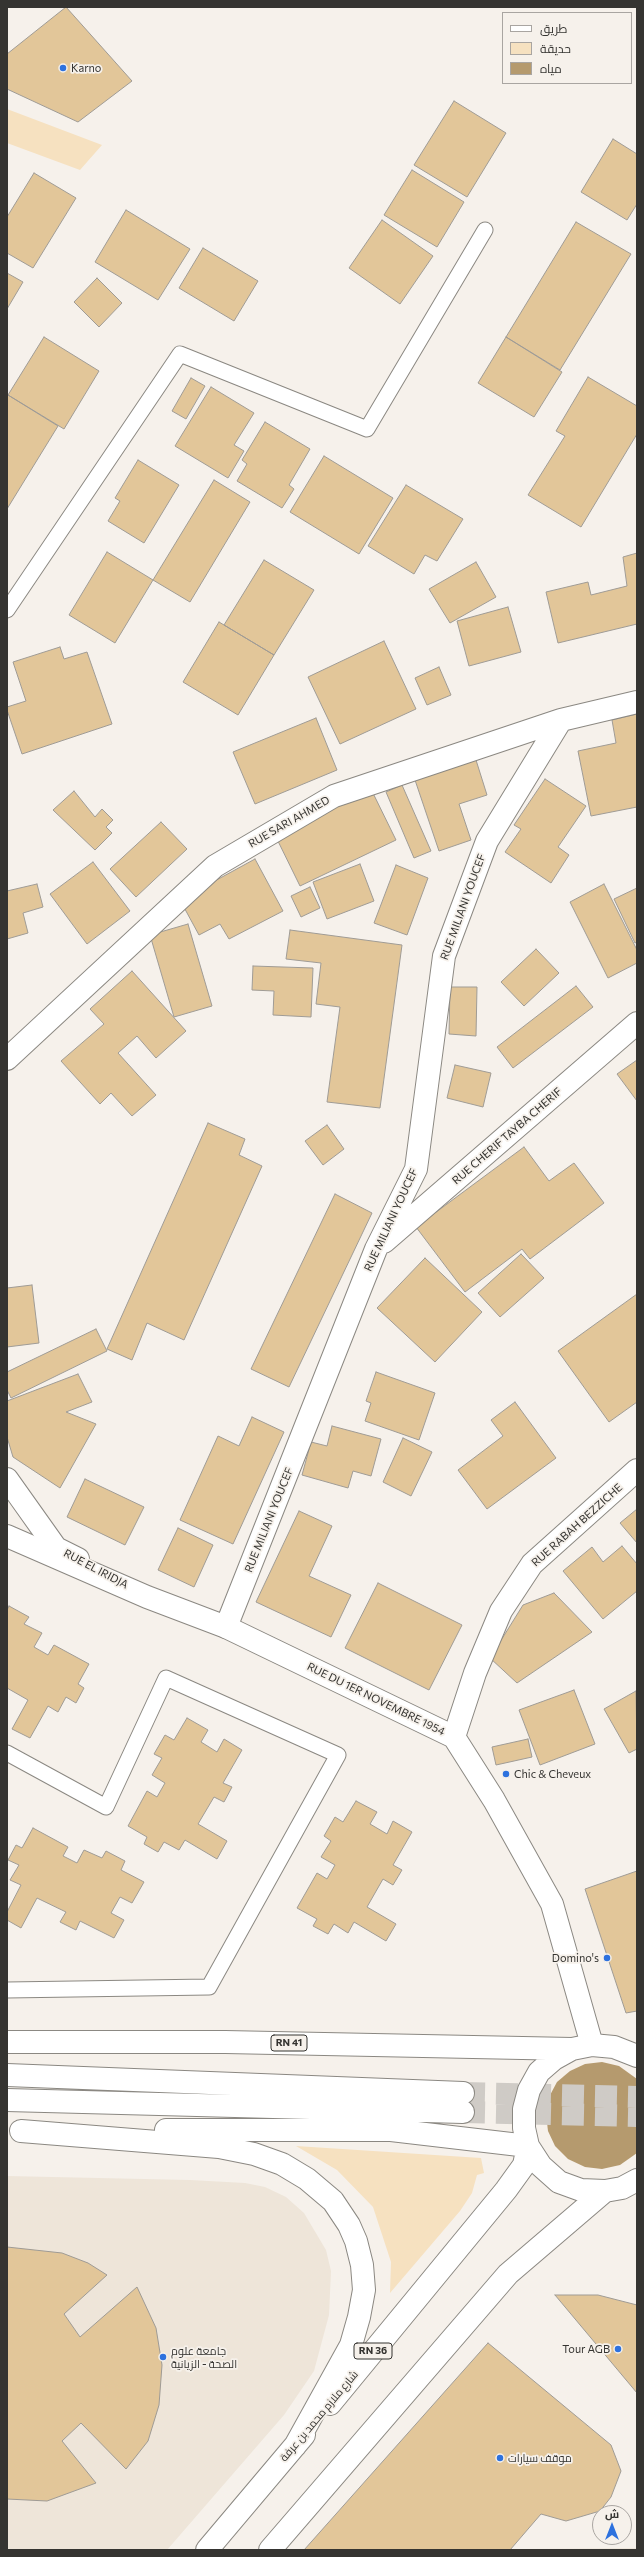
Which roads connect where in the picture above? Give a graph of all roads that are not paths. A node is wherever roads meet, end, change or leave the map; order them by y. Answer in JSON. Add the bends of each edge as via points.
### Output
{"nodes":[{"id":1,"x":485,"y":230,"type":"dead end"},
{"id":2,"x":7,"y":610,"type":"edge"},
{"id":3,"x":637,"y":702,"type":"edge"},
{"id":4,"x":560,"y":720,"type":"junction"},
{"id":5,"x":637,"y":1023,"type":"edge"},
{"id":6,"x":7,"y":1059,"type":"edge"},
{"id":7,"x":376,"y":1249,"type":"junction"},
{"id":8,"x":637,"y":1470,"type":"edge"},
{"id":9,"x":7,"y":1479,"type":"edge"},
{"id":10,"x":7,"y":1536,"type":"edge"},
{"id":11,"x":147,"y":1597,"type":"junction"},
{"id":12,"x":226,"y":1627,"type":"junction"},
{"id":13,"x":454,"y":1737,"type":"junction"},
{"id":14,"x":7,"y":1753,"type":"edge"},
{"id":15,"x":7,"y":1990,"type":"edge"},
{"id":16,"x":7,"y":2042,"type":"edge"},
{"id":17,"x":582,"y":2047,"type":"junction"},
{"id":18,"x":637,"y":2056,"type":"edge"},
{"id":19,"x":7,"y":2075,"type":"edge"},
{"id":20,"x":7,"y":2100,"type":"edge"},
{"id":21,"x":14,"y":2131,"type":"edge"},
{"id":22,"x":528,"y":2146,"type":"junction"},
{"id":23,"x":637,"y":2180,"type":"edge"},
{"id":24,"x":605,"y":2191,"type":"junction"},
{"id":25,"x":295,"y":2446,"type":"junction"},
{"id":26,"x":207,"y":2550,"type":"edge"},
{"id":27,"x":270,"y":2550,"type":"edge"}],
"edges":[{"from":1,"to":2,"type":"lane","via":[[367,429],[180,354]]},
{"from":3,"to":4,"type":"main road","name":"RUE SARI AHMED"},
{"from":4,"to":6,"type":"main road","name":"RUE SARI AHMED","via":[[334,796],[215,866]]},
{"from":4,"to":7,"type":"main road","name":"RUE MILIANI YOUCEF","via":[[487,841],[444,956],[416,1169]]},
{"from":5,"to":7,"type":"main road","name":"RUE CHERIF TAYBA CHERIF"},
{"from":7,"to":12,"type":"main road","name":"RUE MILIANI YOUCEF"},
{"from":8,"to":13,"type":"main road","name":"RUE RABAH BEZZICHE","via":[[532,1564],[501,1611],[474,1673]]},
{"from":9,"to":11,"type":"main road","name":"RUE EL IRIDJA","via":[[56,1548]]},
{"from":10,"to":11,"type":"main road","name":"RUE DU 1ER NOVEMBRE 1954"},
{"from":11,"to":12,"type":"main road","name":"RUE DU 1ER NOVEMBRE 1954"},
{"from":12,"to":13,"type":"main road","name":"RUE DU 1ER NOVEMBRE 1954"},
{"from":13,"to":17,"type":"main road","name":"RUE DU 1ER NOVEMBRE 1954","via":[[494,1800],[552,1904]]},
{"from":14,"to":15,"type":"lane","via":[[106,1807],[166,1678],[338,1755],[209,1988]]},
{"from":16,"to":17,"type":"main road","number":"RN 41"},
{"from":17,"to":18,"type":"main road","via":[[614,2047]]},
{"from":17,"to":22,"type":"main road","via":[[554,2058],[539,2072],[529,2090],[524,2109],[524,2128]]},
{"from":19,"to":20,"type":"main road","via":[[463,2103]]},
{"from":21,"to":22,"type":"main road","via":[[326,2128],[391,2130]]},
{"from":21,"to":25,"type":"main road","via":[[219,2147],[254,2154],[282,2164],[307,2179],[333,2201],[356,2241],[362,2265],[364,2290],[351,2345]]},
{"from":22,"to":24,"type":"main road","via":[[541,2166],[559,2182],[581,2190]]},
{"from":22,"to":25,"type":"main road","name":"شارع ملازم محمد بن عرفة","number":"RN 36","via":[[524,2165],[506,2190]]},
{"from":23,"to":24,"type":"main road","via":[[622,2188]]},
{"from":24,"to":27,"type":"main road","via":[[508,2274]]},
{"from":25,"to":26,"type":"main road","name":"شارع ملازم محمد بن عرفة","number":"RN 36"}]}
